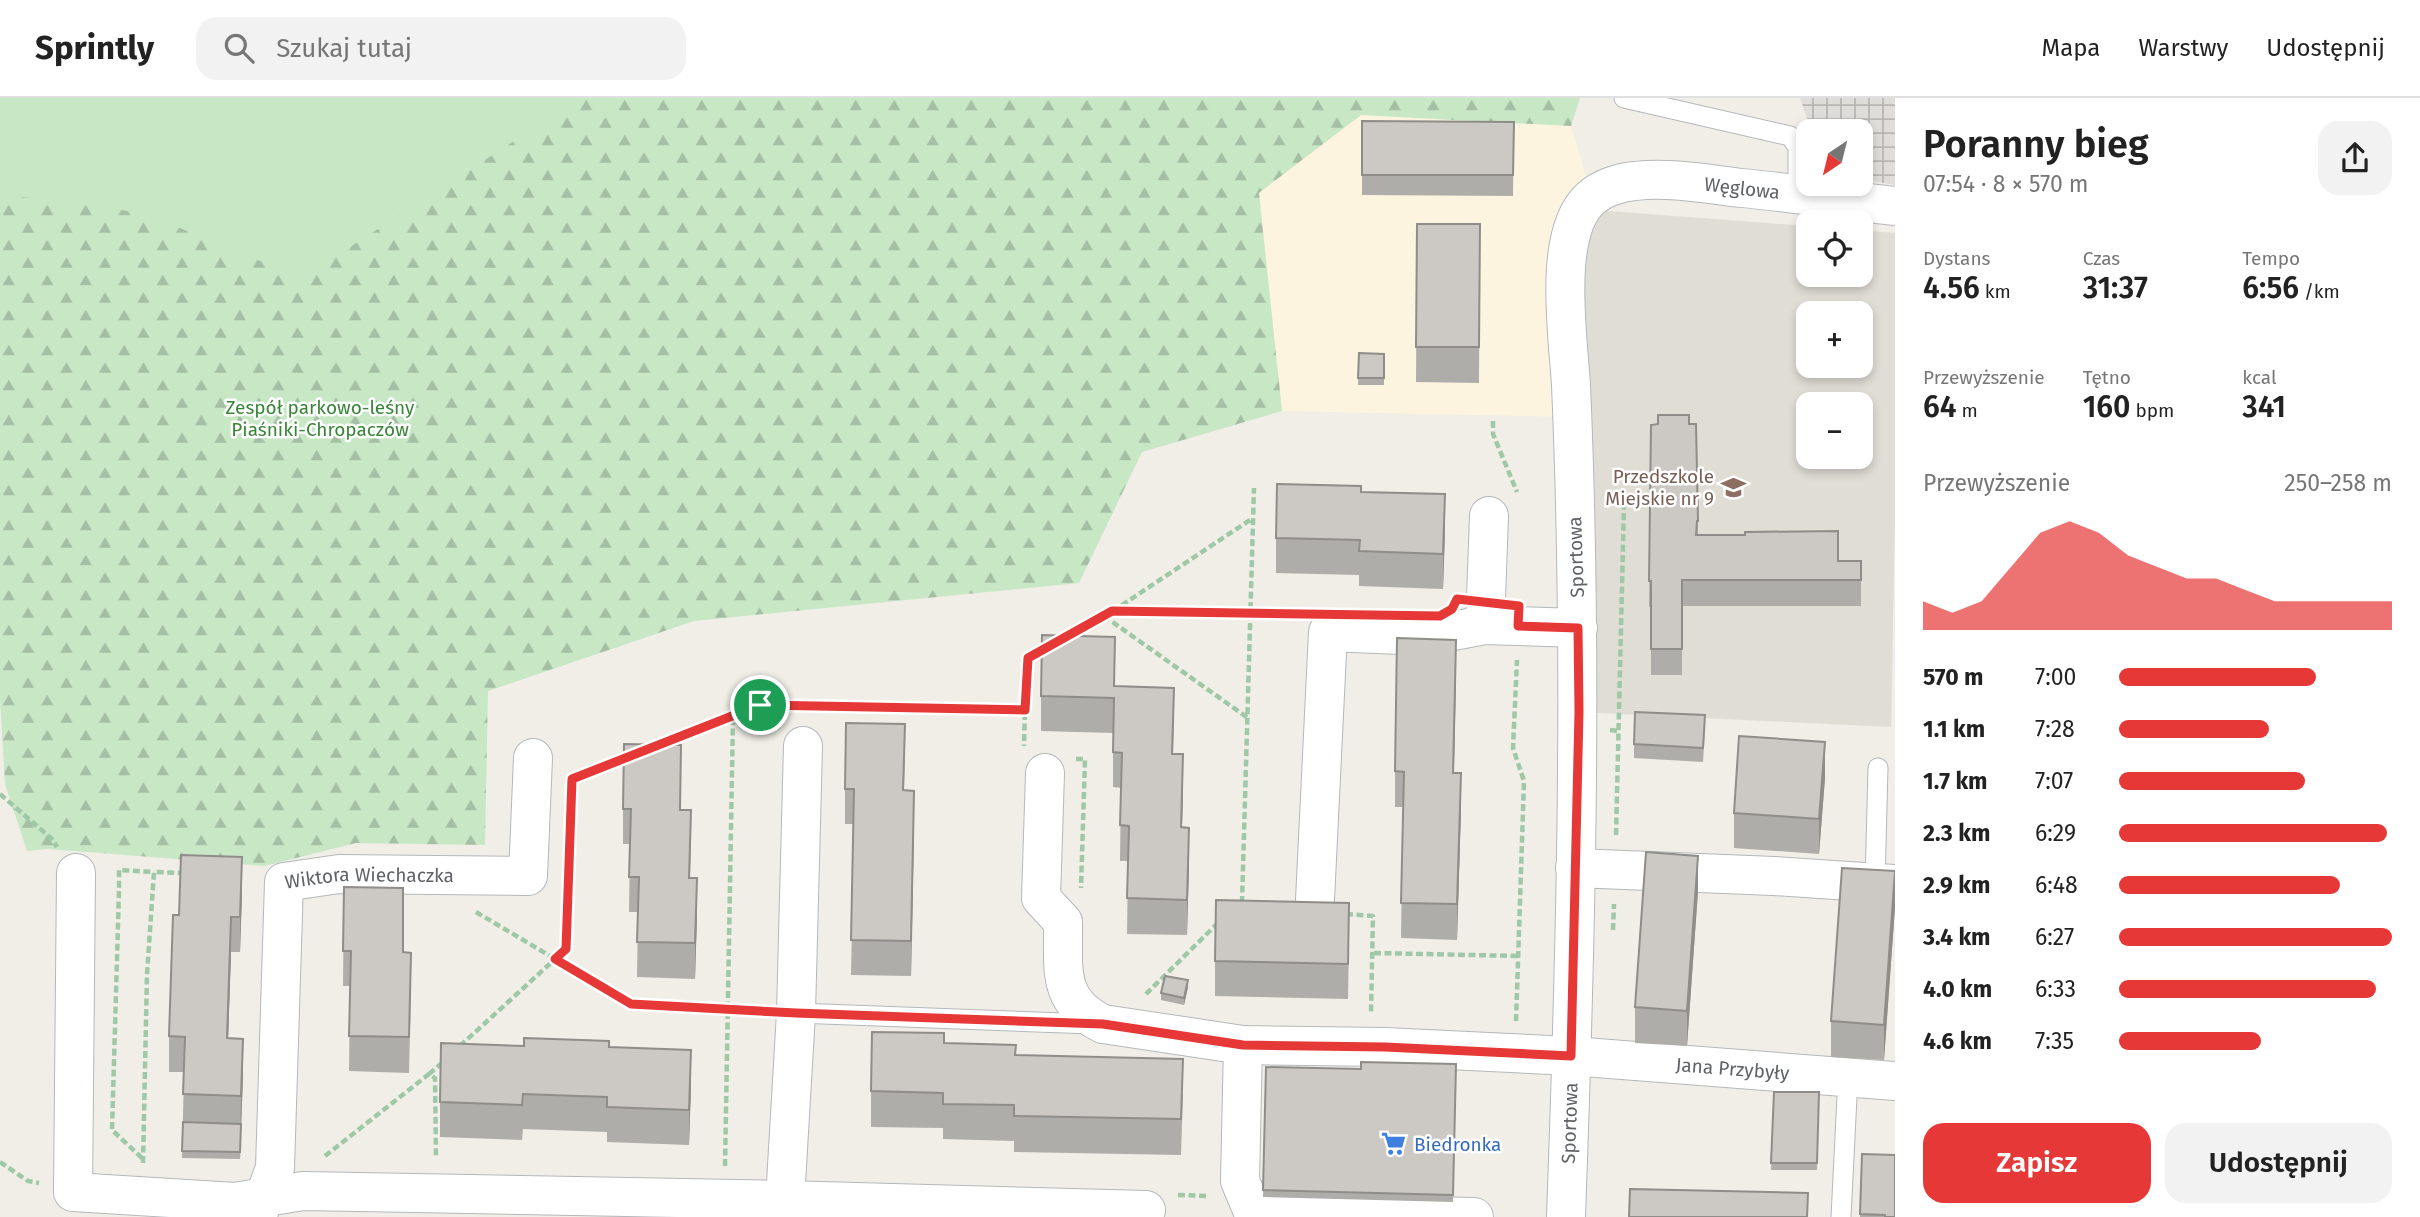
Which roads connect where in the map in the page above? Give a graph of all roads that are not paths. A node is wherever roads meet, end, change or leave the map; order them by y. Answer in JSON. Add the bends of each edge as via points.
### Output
{"nodes":[{"id":1,"x":1624,"y":98,"type":"edge"},
{"id":2,"x":1796,"y":144,"type":"edge"},
{"id":3,"x":1796,"y":194,"type":"edge"},
{"id":4,"x":1814,"y":196,"type":"edge"},
{"id":5,"x":1592,"y":197,"type":"joint"},
{"id":6,"x":1895,"y":206,"type":"edge"},
{"id":7,"x":1504,"y":506,"type":"road end"},
{"id":8,"x":1501,"y":626,"type":"junction"},
{"id":9,"x":1578,"y":628,"type":"junction"},
{"id":10,"x":803,"y":746,"type":"dead end"},
{"id":11,"x":533,"y":758,"type":"dead end"},
{"id":12,"x":1047,"y":763,"type":"road end"},
{"id":13,"x":1878,"y":768,"type":"dead end"},
{"id":14,"x":1575,"y":868,"type":"junction"},
{"id":15,"x":76,"y":873,"type":"road end"},
{"id":16,"x":1885,"y":883,"type":"edge"},
{"id":17,"x":1337,"y":907,"type":"edge"},
{"id":18,"x":796,"y":1013,"type":"junction"},
{"id":19,"x":1103,"y":1024,"type":"junction"},
{"id":20,"x":1243,"y":1045,"type":"junction"},
{"id":21,"x":1571,"y":1056,"type":"junction"},
{"id":22,"x":1848,"y":1077,"type":"junction"},
{"id":23,"x":1895,"y":1081,"type":"edge"},
{"id":24,"x":785,"y":1200,"type":"junction"},
{"id":25,"x":260,"y":1207,"type":"edge"},
{"id":26,"x":1146,"y":1210,"type":"dead end"},
{"id":27,"x":1474,"y":1217,"type":"edge"},
{"id":28,"x":1566,"y":1217,"type":"edge"},
{"id":29,"x":1841,"y":1217,"type":"edge"}],
"edges":[{"from":1,"to":2,"type":"lane","via":[[1790,136]]},
{"from":3,"to":5,"type":"street","name":"Węglowa","via":[[1686,181],[1633,181]]},
{"from":4,"to":6,"type":"street","name":"Węglowa"},
{"from":5,"to":9,"type":"street","name":"Sportowa","via":[[1570,230],[1566,257]]},
{"from":7,"to":8,"type":"street"},
{"from":8,"to":9,"type":"street"},
{"from":8,"to":17,"type":"street","via":[[1426,636],[1328,632]]},
{"from":9,"to":14,"type":"street","name":"Sportowa"},
{"from":10,"to":18,"type":"street"},
{"from":11,"to":25,"type":"street","name":"Wiktora Wiechaczka","via":[[528,876],[339,874],[284,882],[275,1168]]},
{"from":12,"to":19,"type":"street","via":[[1041,898],[1063,922],[1064,984],[1071,998]]},
{"from":13,"to":16,"type":"lane"},
{"from":14,"to":16,"type":"street"},
{"from":14,"to":21,"type":"street","name":"Sportowa"},
{"from":15,"to":25,"type":"street","via":[[74,1192]]},
{"from":18,"to":19,"type":"lane"},
{"from":18,"to":24,"type":"street"},
{"from":19,"to":20,"type":"street","name":"Jana Przybyły"},
{"from":20,"to":21,"type":"street","name":"Jana Przybyły"},
{"from":20,"to":27,"type":"street","via":[[1240,1181],[1253,1212]]},
{"from":21,"to":22,"type":"street","name":"Jana Przybyły"},
{"from":21,"to":28,"type":"street","name":"Sportowa"},
{"from":22,"to":23,"type":"street","name":"Jana Przybyły"},
{"from":22,"to":29,"type":"lane"},
{"from":24,"to":25,"type":"street","via":[[303,1191]]},
{"from":24,"to":26,"type":"street"}]}
